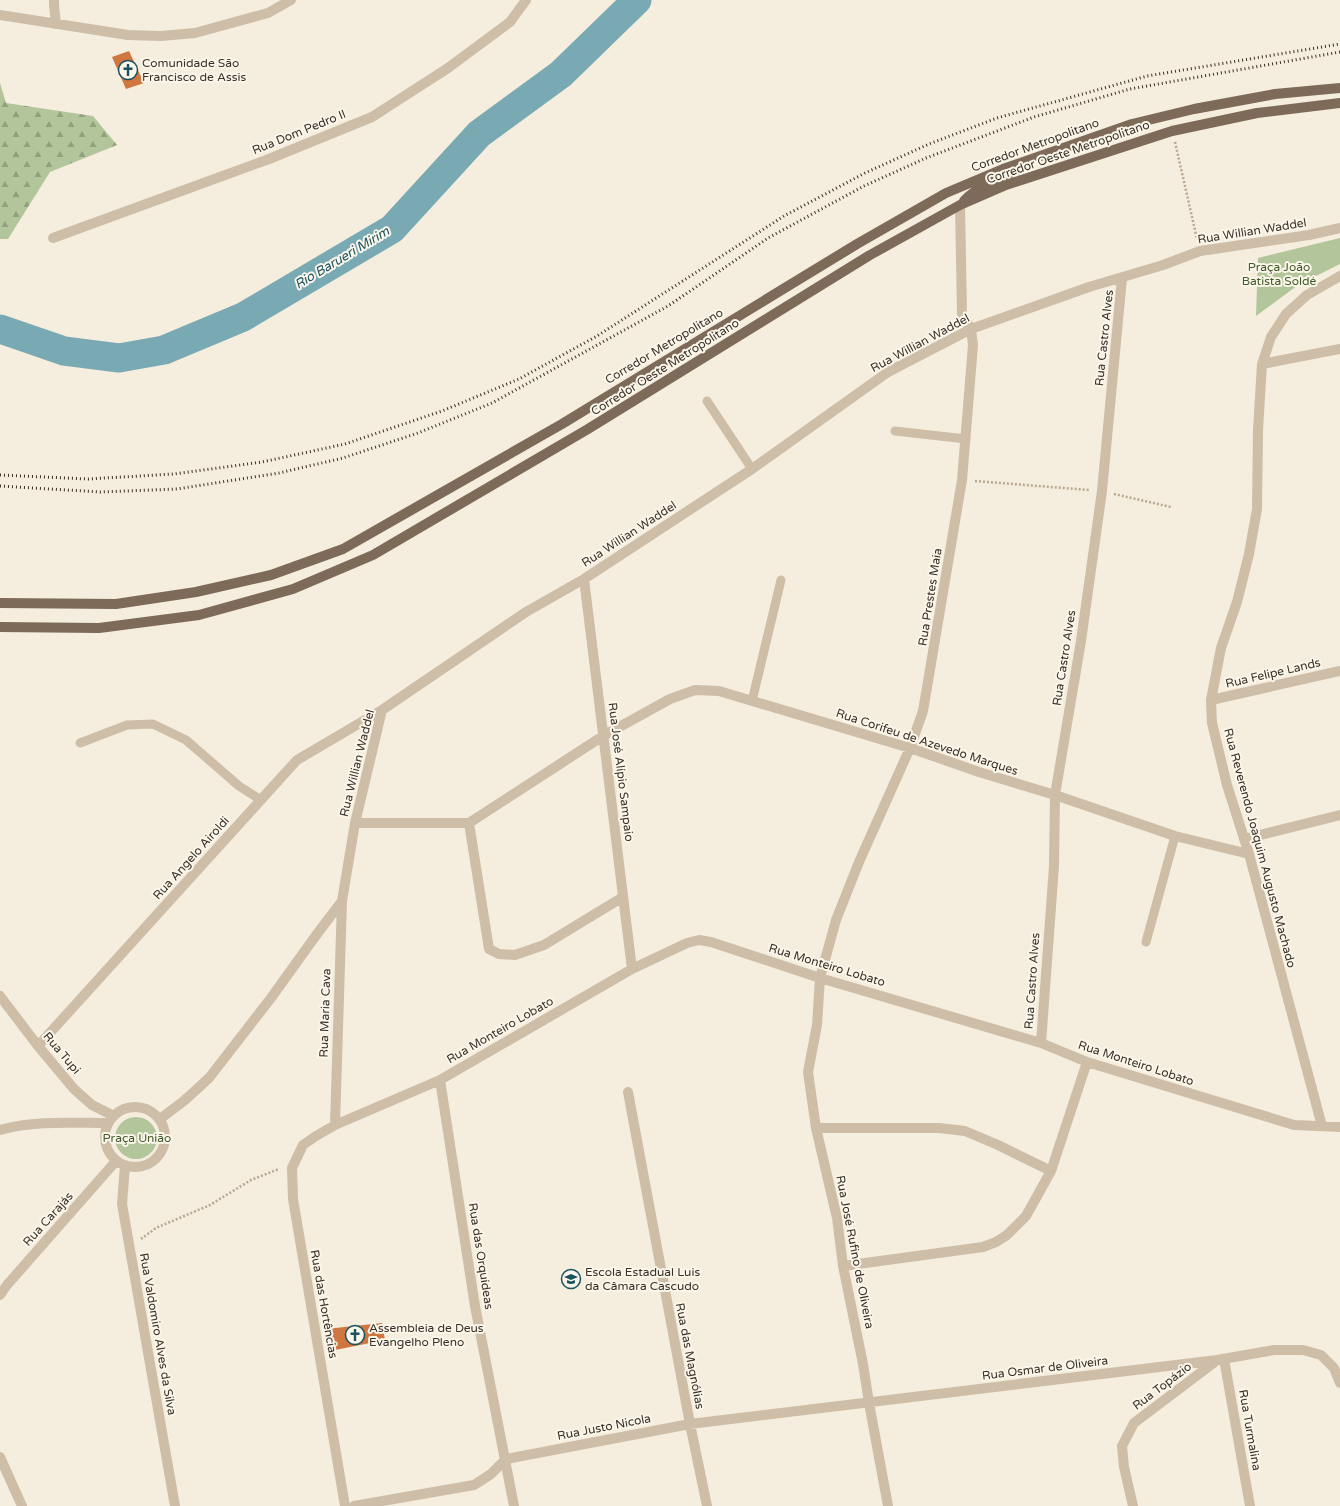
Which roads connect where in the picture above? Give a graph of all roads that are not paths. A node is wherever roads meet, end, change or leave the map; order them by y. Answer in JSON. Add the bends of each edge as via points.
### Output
{"nodes":[{"id":1,"x":54,"y":0,"type":"edge"},
{"id":2,"x":291,"y":0,"type":"edge"},
{"id":3,"x":526,"y":0,"type":"edge"},
{"id":4,"x":0,"y":15,"type":"edge"},
{"id":5,"x":56,"y":24,"type":"junction"},
{"id":6,"x":1340,"y":88,"type":"edge"},
{"id":7,"x":1340,"y":103,"type":"edge"},
{"id":8,"x":1059,"y":148,"type":"junction"},
{"id":9,"x":960,"y":205,"type":"junction"},
{"id":10,"x":1340,"y":228,"type":"edge"},
{"id":11,"x":53,"y":238,"type":"dead end"},
{"id":12,"x":1340,"y":276,"type":"edge"},
{"id":13,"x":1122,"y":278,"type":"junction"},
{"id":14,"x":971,"y":329,"type":"junction"},
{"id":15,"x":1340,"y":349,"type":"edge"},
{"id":16,"x":1262,"y":364,"type":"junction"},
{"id":17,"x":707,"y":402,"type":"dead end"},
{"id":18,"x":895,"y":431,"type":"dead end"},
{"id":19,"x":966,"y":439,"type":"junction"},
{"id":20,"x":752,"y":470,"type":"junction"},
{"id":21,"x":584,"y":579,"type":"junction"},
{"id":22,"x":781,"y":580,"type":"dead end"},
{"id":23,"x":0,"y":603,"type":"edge"},
{"id":24,"x":0,"y":627,"type":"edge"},
{"id":25,"x":1340,"y":670,"type":"edge"},
{"id":26,"x":1211,"y":700,"type":"junction"},
{"id":27,"x":752,"y":701,"type":"junction"},
{"id":28,"x":382,"y":710,"type":"junction"},
{"id":29,"x":603,"y":736,"type":"junction"},
{"id":30,"x":80,"y":743,"type":"dead end"},
{"id":31,"x":910,"y":748,"type":"junction"},
{"id":32,"x":1055,"y":795,"type":"junction"},
{"id":33,"x":261,"y":800,"type":"junction"},
{"id":34,"x":1340,"y":815,"type":"edge"},
{"id":35,"x":355,"y":823,"type":"junction"},
{"id":36,"x":469,"y":823,"type":"junction"},
{"id":37,"x":1175,"y":836,"type":"junction"},
{"id":38,"x":1244,"y":839,"type":"junction"},
{"id":39,"x":1249,"y":854,"type":"junction"},
{"id":40,"x":624,"y":897,"type":"junction"},
{"id":41,"x":342,"y":902,"type":"junction"},
{"id":42,"x":1146,"y":942,"type":"dead end"},
{"id":43,"x":632,"y":969,"type":"junction"},
{"id":44,"x":820,"y":978,"type":"junction"},
{"id":45,"x":0,"y":996,"type":"edge"},
{"id":46,"x":1041,"y":1043,"type":"junction"},
{"id":47,"x":38,"y":1046,"type":"junction"},
{"id":48,"x":1087,"y":1062,"type":"junction"},
{"id":49,"x":440,"y":1080,"type":"junction"},
{"id":50,"x":628,"y":1092,"type":"dead end"},
{"id":51,"x":111,"y":1120,"type":"junction"},
{"id":52,"x":160,"y":1120,"type":"junction"},
{"id":53,"x":335,"y":1125,"type":"junction"},
{"id":54,"x":1338,"y":1125,"type":"edge"},
{"id":55,"x":1322,"y":1126,"type":"junction"},
{"id":56,"x":816,"y":1128,"type":"junction"},
{"id":57,"x":0,"y":1130,"type":"edge"},
{"id":58,"x":121,"y":1163,"type":"junction"},
{"id":59,"x":1051,"y":1171,"type":"junction"},
{"id":60,"x":843,"y":1266,"type":"junction"},
{"id":61,"x":0,"y":1295,"type":"edge"},
{"id":62,"x":1221,"y":1359,"type":"junction"},
{"id":63,"x":1340,"y":1383,"type":"edge"},
{"id":64,"x":869,"y":1403,"type":"junction"},
{"id":65,"x":690,"y":1424,"type":"junction"},
{"id":66,"x":0,"y":1457,"type":"edge"},
{"id":67,"x":506,"y":1459,"type":"junction"},
{"id":68,"x":22,"y":1506,"type":"edge"},
{"id":69,"x":175,"y":1506,"type":"edge"},
{"id":70,"x":345,"y":1506,"type":"edge"},
{"id":71,"x":354,"y":1506,"type":"edge"},
{"id":72,"x":514,"y":1506,"type":"edge"},
{"id":73,"x":707,"y":1506,"type":"edge"},
{"id":74,"x":888,"y":1506,"type":"edge"},
{"id":75,"x":1133,"y":1506,"type":"edge"},
{"id":76,"x":1250,"y":1506,"type":"edge"}],
"edges":[{"from":1,"to":5,"type":"street"},
{"from":2,"to":5,"type":"street","via":[[268,14],[195,33],[162,36],[128,34]]},
{"from":3,"to":11,"type":"street","name":"Rua Dom Pedro II","via":[[510,22],[448,68],[372,116],[269,160]]},
{"from":4,"to":5,"type":"street"},
{"from":6,"to":8,"type":"main road","name":"Corredor Metropolitano","via":[[1275,94],[1194,109],[1132,124]]},
{"from":7,"to":9,"type":"main road","name":"Corredor Oeste Metropolitano","via":[[1257,113],[1172,131],[1006,184]]},
{"from":8,"to":9,"type":"main road","via":[[1043,160],[982,186]]},
{"from":8,"to":23,"type":"main road","name":"Corredor Metropolitano","via":[[946,193],[856,244],[562,424],[342,549],[271,575],[196,592],[116,604]]},
{"from":9,"to":14,"type":"street","name":"Rua Prestes Maia","via":[[962,314]]},
{"from":9,"to":24,"type":"main road","name":"Corredor Oeste Metropolitano","via":[[870,255],[588,429],[373,555],[293,589],[199,615],[99,628]]},
{"from":10,"to":13,"type":"street","name":"Rua Willian Waddel","via":[[1200,251]]},
{"from":12,"to":16,"type":"street","name":"Rua Reverendo Joaquim Augusto Machado","via":[[1307,295],[1286,314],[1271,337]]},
{"from":13,"to":14,"type":"street","name":"Rua Willian Waddel"},
{"from":13,"to":32,"type":"street","name":"Rua Castro Alves","via":[[1102,491],[1081,640]]},
{"from":14,"to":19,"type":"street","name":"Rua Prestes Maia","via":[[973,345]]},
{"from":14,"to":20,"type":"street","name":"Rua Willian Waddel","via":[[888,372]]},
{"from":15,"to":16,"type":"street"},
{"from":16,"to":26,"type":"street","name":"Rua Reverendo Joaquim Augusto Machado","via":[[1257,509],[1249,554],[1237,602],[1221,648]]},
{"from":17,"to":20,"type":"lane"},
{"from":18,"to":19,"type":"lane"},
{"from":19,"to":31,"type":"street","name":"Rua Prestes Maia","via":[[962,480],[929,679],[922,717]]},
{"from":20,"to":21,"type":"street","name":"Rua Willian Waddel"},
{"from":21,"to":28,"type":"street","name":"Rua Willian Waddel","via":[[526,612]]},
{"from":21,"to":29,"type":"street","name":"Rua José Alípio Sampaio"},
{"from":22,"to":27,"type":"lane"},
{"from":25,"to":26,"type":"street","name":"Rua Felipe Lands"},
{"from":26,"to":38,"type":"street","name":"Rua Reverendo Joaquim Augusto Machado","via":[[1212,723],[1227,785]]},
{"from":27,"to":29,"type":"street","name":"Rua Corifeu de Azevedo Marques","via":[[719,691],[695,690],[670,699]]},
{"from":27,"to":31,"type":"street","name":"Rua Corifeu de Azevedo Marques"},
{"from":28,"to":33,"type":"street","name":"Rua Angelo Airoldi","via":[[297,760]]},
{"from":28,"to":35,"type":"street","name":"Rua Willian Waddel"},
{"from":29,"to":36,"type":"street","name":"Rua Corifeu de Azevedo Marques"},
{"from":29,"to":40,"type":"street","name":"Rua José Alípio Sampaio"},
{"from":30,"to":33,"type":"lane","via":[[127,725],[153,724],[186,740],[239,786]]},
{"from":31,"to":32,"type":"street","name":"Rua Corifeu de Azevedo Marques"},
{"from":31,"to":44,"type":"street","name":"Rua Prestes Maia","via":[[836,920]]},
{"from":32,"to":37,"type":"street","name":"Rua Corifeu de Azevedo Marques"},
{"from":32,"to":46,"type":"street","name":"Rua Castro Alves","via":[[1054,866]]},
{"from":33,"to":47,"type":"street","name":"Rua Angelo Airoldi"},
{"from":34,"to":38,"type":"street"},
{"from":35,"to":36,"type":"street"},
{"from":35,"to":41,"type":"street","name":"Rua Willian Waddel"},
{"from":36,"to":40,"type":"street","via":[[489,949],[499,954],[515,955],[544,945]]},
{"from":37,"to":39,"type":"street","name":"Rua Corifeu de Azevedo Marques"},
{"from":37,"to":42,"type":"lane"},
{"from":38,"to":39,"type":"street","name":"Rua Reverendo Joaquim Augusto Machado"},
{"from":39,"to":55,"type":"street","name":"Rua Reverendo Joaquim Augusto Machado"},
{"from":40,"to":43,"type":"street","name":"Rua José Alípio Sampaio"},
{"from":41,"to":52,"type":"street","name":"Rua Willian Waddel","via":[[209,1078]]},
{"from":41,"to":53,"type":"street","name":"Rua Maria Cava"},
{"from":43,"to":44,"type":"street","name":"Rua Monteiro Lobato","via":[[687,943],[699,940]]},
{"from":43,"to":49,"type":"street","name":"Rua Monteiro Lobato"},
{"from":44,"to":46,"type":"street","name":"Rua Monteiro Lobato"},
{"from":44,"to":56,"type":"street","name":"Rua José Rufino de Oliveira","via":[[817,1025],[808,1072]]},
{"from":45,"to":47,"type":"street","name":"Rua Tupi"},
{"from":46,"to":48,"type":"street","name":"Rua Monteiro Lobato"},
{"from":47,"to":51,"type":"street","name":"Rua Tupi","via":[[74,1089]]},
{"from":48,"to":55,"type":"street","name":"Rua Monteiro Lobato","via":[[1294,1125]]},
{"from":48,"to":59,"type":"street"},
{"from":49,"to":53,"type":"street","name":"Rua Monteiro Lobato"},
{"from":49,"to":67,"type":"street","name":"Rua das Orquídeas","via":[[476,1306]]},
{"from":50,"to":65,"type":"street","name":"Rua das Magnólias"},
{"from":51,"to":52,"type":"street","via":[[121,1110],[138,1107],[154,1113]]},
{"from":51,"to":57,"type":"street","via":[[39,1123]]},
{"from":51,"to":58,"type":"street","via":[[105,1132],[105,1141],[111,1156]]},
{"from":52,"to":58,"type":"street","via":[[165,1128],[166,1138],[160,1156],[144,1167],[134,1168]]},
{"from":53,"to":70,"type":"street","name":"Rua das Hortências","via":[[303,1145],[292,1168],[293,1199]]},
{"from":54,"to":55,"type":"street","name":"Rua Monteiro Lobato"},
{"from":56,"to":59,"type":"street","via":[[939,1128],[965,1131]]},
{"from":56,"to":60,"type":"street","name":"Rua José Rufino de Oliveira","via":[[837,1218]]},
{"from":58,"to":61,"type":"street","name":"Rua Carajás"},
{"from":58,"to":69,"type":"street","name":"Rua Valdomiro Alves da Silva","via":[[122,1204]]},
{"from":59,"to":60,"type":"street","via":[[1026,1216],[996,1242],[983,1247]]},
{"from":60,"to":64,"type":"street","name":"Rua José Rufino de Oliveira"},
{"from":62,"to":63,"type":"street","name":"Rua Osmar de Oliveira","via":[[1274,1350],[1303,1350],[1321,1355],[1334,1368]]},
{"from":62,"to":64,"type":"street","name":"Rua Osmar de Oliveira"},
{"from":62,"to":75,"type":"street","name":"Rua Topázio","via":[[1134,1423],[1122,1446]]},
{"from":62,"to":76,"type":"street","name":"Rua Turmalina"},
{"from":64,"to":65,"type":"street","name":"Rua Justo Nicola"},
{"from":64,"to":74,"type":"street","name":"Rua José Rufino de Oliveira"},
{"from":65,"to":67,"type":"street","name":"Rua Justo Nicola"},
{"from":65,"to":73,"type":"street","name":"Rua das Magnólias"},
{"from":66,"to":68,"type":"street"},
{"from":67,"to":71,"type":"street","via":[[491,1474],[474,1485]]},
{"from":67,"to":72,"type":"street","name":"Rua das Orquídeas"}]}
